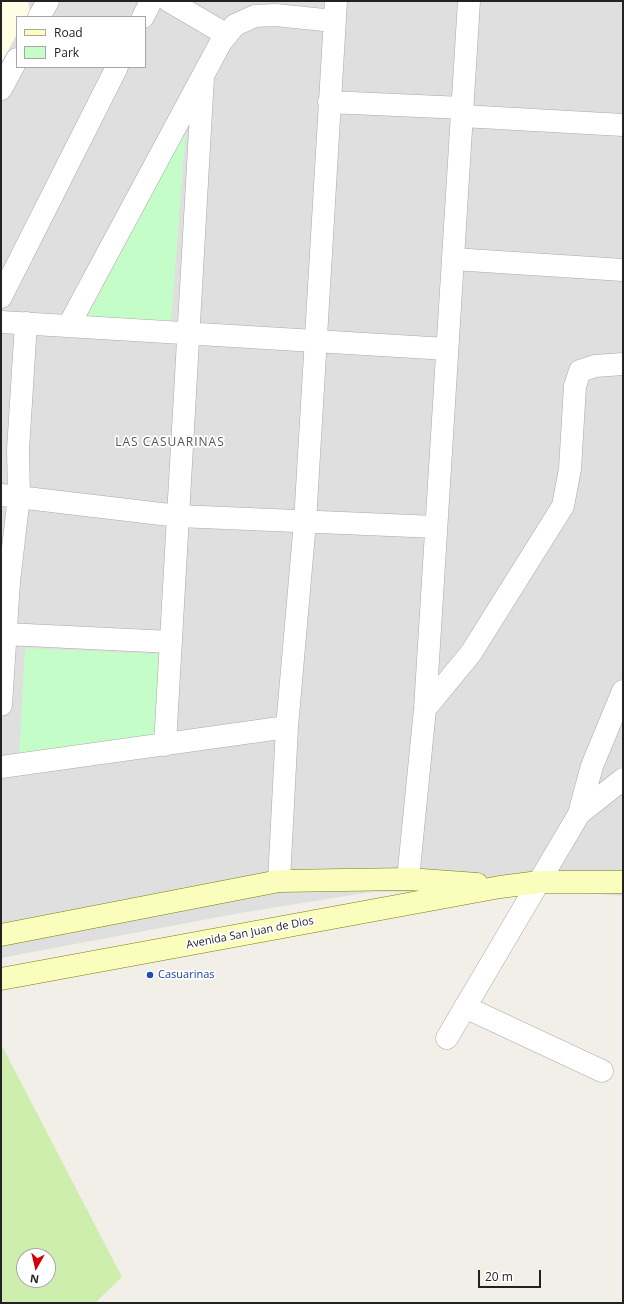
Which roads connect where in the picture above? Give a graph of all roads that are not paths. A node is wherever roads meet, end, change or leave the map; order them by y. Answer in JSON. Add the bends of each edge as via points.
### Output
{"nodes":[{"id":1,"x":48,"y":1,"type":"edge"},
{"id":2,"x":151,"y":1,"type":"edge"},
{"id":3,"x":169,"y":1,"type":"edge"},
{"id":4,"x":469,"y":1,"type":"edge"},
{"id":5,"x":256,"y":9,"type":"edge"},
{"id":6,"x":335,"y":11,"type":"edge"},
{"id":7,"x":40,"y":16,"type":"edge"},
{"id":8,"x":144,"y":16,"type":"edge"},
{"id":9,"x":227,"y":34,"type":"junction"},
{"id":10,"x":16,"y":61,"type":"edge"},
{"id":11,"x":117,"y":68,"type":"edge"},
{"id":12,"x":203,"y":76,"type":"junction"},
{"id":13,"x":1,"y":89,"type":"edge"},
{"id":14,"x":329,"y":102,"type":"junction"},
{"id":15,"x":462,"y":112,"type":"junction"},
{"id":16,"x":623,"y":125,"type":"edge"},
{"id":17,"x":453,"y":259,"type":"junction"},
{"id":18,"x":623,"y":270,"type":"edge"},
{"id":19,"x":1,"y":296,"type":"edge"},
{"id":20,"x":1,"y":322,"type":"edge"},
{"id":21,"x":26,"y":323,"type":"junction"},
{"id":22,"x":69,"y":326,"type":"junction"},
{"id":23,"x":188,"y":333,"type":"junction"},
{"id":24,"x":315,"y":341,"type":"junction"},
{"id":25,"x":447,"y":349,"type":"junction"},
{"id":26,"x":623,"y":364,"type":"edge"},
{"id":27,"x":10,"y":496,"type":"edge"},
{"id":28,"x":178,"y":516,"type":"junction"},
{"id":29,"x":305,"y":522,"type":"junction"},
{"id":30,"x":436,"y":527,"type":"junction"},
{"id":31,"x":6,"y":634,"type":"junction"},
{"id":32,"x":171,"y":642,"type":"junction"},
{"id":33,"x":623,"y":691,"type":"edge"},
{"id":34,"x":1,"y":705,"type":"edge"},
{"id":35,"x":425,"y":710,"type":"junction"},
{"id":36,"x":286,"y":727,"type":"junction"},
{"id":37,"x":165,"y":745,"type":"junction"},
{"id":38,"x":1,"y":767,"type":"edge"},
{"id":39,"x":623,"y":779,"type":"edge"},
{"id":40,"x":578,"y":814,"type":"junction"},
{"id":41,"x":408,"y":879,"type":"junction"},
{"id":42,"x":279,"y":881,"type":"junction"},
{"id":43,"x":539,"y":882,"type":"junction"},
{"id":44,"x":623,"y":882,"type":"edge"},
{"id":45,"x":500,"y":887,"type":"junction"},
{"id":46,"x":1,"y":935,"type":"edge"},
{"id":47,"x":1,"y":980,"type":"edge"},
{"id":48,"x":465,"y":1008,"type":"junction"},
{"id":49,"x":447,"y":1038,"type":"dead end"},
{"id":50,"x":602,"y":1071,"type":"dead end"}],
"edges":[{"from":1,"to":7,"type":"street"},
{"from":2,"to":8,"type":"street"},
{"from":3,"to":9,"type":"street"},
{"from":4,"to":15,"type":"street"},
{"from":5,"to":6,"type":"street","via":[[275,15]]},
{"from":5,"to":9,"type":"street"},
{"from":6,"to":14,"type":"street"},
{"from":9,"to":12,"type":"street","via":[[220,42]]},
{"from":10,"to":13,"type":"street"},
{"from":11,"to":19,"type":"street"},
{"from":12,"to":22,"type":"street"},
{"from":12,"to":23,"type":"street"},
{"from":14,"to":15,"type":"street"},
{"from":14,"to":24,"type":"street"},
{"from":15,"to":16,"type":"street"},
{"from":15,"to":17,"type":"street"},
{"from":17,"to":18,"type":"street"},
{"from":17,"to":25,"type":"street"},
{"from":20,"to":21,"type":"street"},
{"from":21,"to":22,"type":"street"},
{"from":21,"to":27,"type":"street","via":[[18,450]]},
{"from":22,"to":23,"type":"street"},
{"from":23,"to":24,"type":"street"},
{"from":23,"to":28,"type":"street"},
{"from":24,"to":25,"type":"street"},
{"from":24,"to":29,"type":"street"},
{"from":25,"to":30,"type":"street"},
{"from":26,"to":35,"type":"street","via":[[595,366],[580,371],[575,386],[570,469],[563,506],[471,653]]},
{"from":27,"to":28,"type":"street"},
{"from":27,"to":31,"type":"street"},
{"from":28,"to":29,"type":"street"},
{"from":28,"to":32,"type":"street"},
{"from":29,"to":30,"type":"street"},
{"from":29,"to":36,"type":"street"},
{"from":30,"to":35,"type":"street"},
{"from":31,"to":32,"type":"street"},
{"from":31,"to":34,"type":"street"},
{"from":32,"to":37,"type":"street"},
{"from":33,"to":40,"type":"street","via":[[592,766]]},
{"from":35,"to":41,"type":"street"},
{"from":36,"to":37,"type":"street"},
{"from":36,"to":42,"type":"street"},
{"from":37,"to":38,"type":"street"},
{"from":39,"to":40,"type":"street"},
{"from":40,"to":43,"type":"street"},
{"from":41,"to":42,"type":"main road","name":"Avenida San Juan de Dios"},
{"from":41,"to":45,"type":"main road","name":"Avenida San Juan de Dios"},
{"from":42,"to":46,"type":"main road","name":"Avenida San Juan de Dios"},
{"from":43,"to":44,"type":"main road","name":"Avenida San Juan de Dios"},
{"from":43,"to":45,"type":"main road","name":"Avenida San Juan de Dios"},
{"from":43,"to":48,"type":"street"},
{"from":45,"to":47,"type":"main road","name":"Avenida San Juan de Dios"},
{"from":48,"to":49,"type":"street"},
{"from":48,"to":50,"type":"street"}]}
